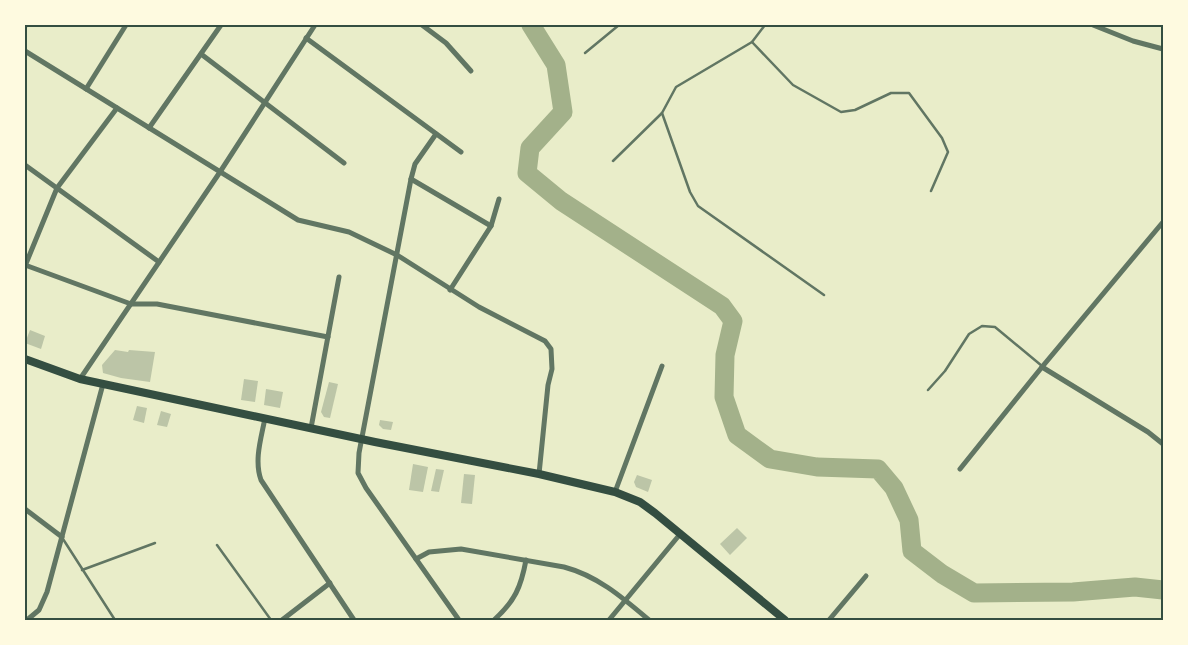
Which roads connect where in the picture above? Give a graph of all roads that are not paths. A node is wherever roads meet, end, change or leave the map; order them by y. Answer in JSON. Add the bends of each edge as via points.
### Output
{"nodes":[{"id":1,"x":126,"y":25,"type":"edge"},
{"id":2,"x":220,"y":25,"type":"edge"},
{"id":3,"x":315,"y":25,"type":"edge"},
{"id":4,"x":422,"y":25,"type":"edge"},
{"id":5,"x":619,"y":25,"type":"edge"},
{"id":6,"x":765,"y":25,"type":"edge"},
{"id":7,"x":1093,"y":25,"type":"edge"},
{"id":8,"x":306,"y":38,"type":"junction"},
{"id":9,"x":752,"y":42,"type":"junction"},
{"id":10,"x":1163,"y":49,"type":"edge"},
{"id":11,"x":25,"y":51,"type":"edge"},
{"id":12,"x":585,"y":53,"type":"dead end"},
{"id":13,"x":200,"y":54,"type":"junction"},
{"id":14,"x":470,"y":71,"type":"dead end"},
{"id":15,"x":86,"y":89,"type":"junction"},
{"id":16,"x":265,"y":102,"type":"junction"},
{"id":17,"x":117,"y":108,"type":"junction"},
{"id":18,"x":662,"y":113,"type":"junction"},
{"id":19,"x":149,"y":128,"type":"junction"},
{"id":20,"x":436,"y":134,"type":"junction"},
{"id":21,"x":462,"y":152,"type":"dead end"},
{"id":22,"x":614,"y":161,"type":"dead end"},
{"id":23,"x":344,"y":163,"type":"dead end"},
{"id":24,"x":25,"y":165,"type":"edge"},
{"id":25,"x":220,"y":172,"type":"junction"},
{"id":26,"x":411,"y":179,"type":"junction"},
{"id":27,"x":57,"y":188,"type":"junction"},
{"id":28,"x":931,"y":191,"type":"dead end"},
{"id":29,"x":499,"y":199,"type":"dead end"},
{"id":30,"x":1163,"y":222,"type":"edge"},
{"id":31,"x":491,"y":226,"type":"junction"},
{"id":32,"x":397,"y":255,"type":"junction"},
{"id":33,"x":160,"y":262,"type":"junction"},
{"id":34,"x":25,"y":265,"type":"edge"},
{"id":35,"x":339,"y":278,"type":"dead end"},
{"id":36,"x":450,"y":290,"type":"junction"},
{"id":37,"x":824,"y":296,"type":"dead end"},
{"id":38,"x":131,"y":304,"type":"junction"},
{"id":39,"x":328,"y":337,"type":"junction"},
{"id":40,"x":25,"y":359,"type":"edge"},
{"id":41,"x":662,"y":366,"type":"dead end"},
{"id":42,"x":1042,"y":366,"type":"junction"},
{"id":43,"x":80,"y":379,"type":"junction"},
{"id":44,"x":103,"y":384,"type":"junction"},
{"id":45,"x":928,"y":390,"type":"dead end"},
{"id":46,"x":265,"y":418,"type":"junction"},
{"id":47,"x":311,"y":428,"type":"junction"},
{"id":48,"x":362,"y":439,"type":"junction"},
{"id":49,"x":1163,"y":444,"type":"edge"},
{"id":50,"x":960,"y":469,"type":"dead end"},
{"id":51,"x":539,"y":474,"type":"junction"},
{"id":52,"x":615,"y":492,"type":"junction"},
{"id":53,"x":25,"y":509,"type":"edge"},
{"id":54,"x":681,"y":533,"type":"junction"},
{"id":55,"x":62,"y":537,"type":"junction"},
{"id":56,"x":155,"y":543,"type":"dead end"},
{"id":57,"x":217,"y":545,"type":"dead end"},
{"id":58,"x":416,"y":559,"type":"junction"},
{"id":59,"x":526,"y":560,"type":"junction"},
{"id":60,"x":82,"y":570,"type":"junction"},
{"id":61,"x":866,"y":576,"type":"dead end"},
{"id":62,"x":330,"y":583,"type":"junction"},
{"id":63,"x":625,"y":600,"type":"junction"},
{"id":64,"x":27,"y":620,"type":"edge"},
{"id":65,"x":115,"y":620,"type":"edge"},
{"id":66,"x":271,"y":620,"type":"edge"},
{"id":67,"x":282,"y":620,"type":"edge"},
{"id":68,"x":354,"y":620,"type":"edge"},
{"id":69,"x":459,"y":620,"type":"edge"},
{"id":70,"x":494,"y":620,"type":"edge"},
{"id":71,"x":609,"y":620,"type":"edge"},
{"id":72,"x":649,"y":620,"type":"edge"},
{"id":73,"x":785,"y":620,"type":"edge"},
{"id":74,"x":830,"y":620,"type":"edge"}],
"edges":[{"from":1,"to":15,"type":"street"},
{"from":2,"to":13,"type":"street"},
{"from":3,"to":8,"type":"street"},
{"from":4,"to":14,"type":"street","via":[[446,43]]},
{"from":5,"to":12,"type":"lane"},
{"from":6,"to":9,"type":"lane"},
{"from":7,"to":10,"type":"street"},
{"from":8,"to":16,"type":"street"},
{"from":8,"to":20,"type":"street"},
{"from":9,"to":18,"type":"lane","via":[[676,87]]},
{"from":9,"to":28,"type":"lane","via":[[794,85],[841,112],[855,110],[891,93],[909,93],[942,138],[948,152]]},
{"from":11,"to":15,"type":"street"},
{"from":13,"to":16,"type":"street"},
{"from":13,"to":19,"type":"street"},
{"from":15,"to":17,"type":"street"},
{"from":16,"to":23,"type":"street"},
{"from":16,"to":25,"type":"street"},
{"from":17,"to":19,"type":"street"},
{"from":17,"to":27,"type":"street"},
{"from":18,"to":22,"type":"lane"},
{"from":18,"to":37,"type":"lane","via":[[698,206]]},
{"from":19,"to":25,"type":"street"},
{"from":20,"to":21,"type":"street"},
{"from":20,"to":26,"type":"street","via":[[415,164]]},
{"from":24,"to":27,"type":"street"},
{"from":25,"to":32,"type":"street","via":[[298,220],[349,232]]},
{"from":25,"to":33,"type":"street"},
{"from":26,"to":31,"type":"street"},
{"from":26,"to":32,"type":"street"},
{"from":27,"to":33,"type":"street"},
{"from":27,"to":34,"type":"street"},
{"from":29,"to":31,"type":"street"},
{"from":30,"to":42,"type":"street"},
{"from":31,"to":36,"type":"street"},
{"from":32,"to":36,"type":"street"},
{"from":32,"to":48,"type":"street"},
{"from":33,"to":38,"type":"street"},
{"from":34,"to":38,"type":"street"},
{"from":35,"to":39,"type":"street"},
{"from":36,"to":51,"type":"street","via":[[545,341],[551,349],[552,369]]},
{"from":38,"to":39,"type":"street","via":[[157,304]]},
{"from":38,"to":43,"type":"street"},
{"from":39,"to":47,"type":"street"},
{"from":40,"to":43,"type":"main road"},
{"from":41,"to":52,"type":"street"},
{"from":42,"to":45,"type":"lane","via":[[995,327],[982,326],[969,334]]},
{"from":42,"to":49,"type":"street"},
{"from":42,"to":50,"type":"street"},
{"from":43,"to":44,"type":"main road"},
{"from":44,"to":46,"type":"main road"},
{"from":44,"to":55,"type":"street"},
{"from":46,"to":47,"type":"main road"},
{"from":46,"to":62,"type":"street","via":[[258,459],[261,480]]},
{"from":47,"to":48,"type":"main road"},
{"from":48,"to":51,"type":"main road"},
{"from":48,"to":58,"type":"street","via":[[358,473]]},
{"from":51,"to":52,"type":"main road"},
{"from":52,"to":54,"type":"main road","via":[[640,502]]},
{"from":53,"to":55,"type":"street"},
{"from":54,"to":63,"type":"street"},
{"from":54,"to":73,"type":"main road"},
{"from":55,"to":60,"type":"lane"},
{"from":55,"to":64,"type":"street","via":[[44,600],[39,610]]},
{"from":56,"to":60,"type":"lane"},
{"from":57,"to":66,"type":"lane"},
{"from":58,"to":59,"type":"street","via":[[428,552],[454,549]]},
{"from":58,"to":69,"type":"street"},
{"from":59,"to":63,"type":"street","via":[[580,572]]},
{"from":59,"to":70,"type":"street","via":[[516,595]]},
{"from":60,"to":65,"type":"lane"},
{"from":61,"to":74,"type":"street"},
{"from":62,"to":67,"type":"street"},
{"from":62,"to":68,"type":"street"},
{"from":63,"to":71,"type":"street"},
{"from":63,"to":72,"type":"street"}]}
